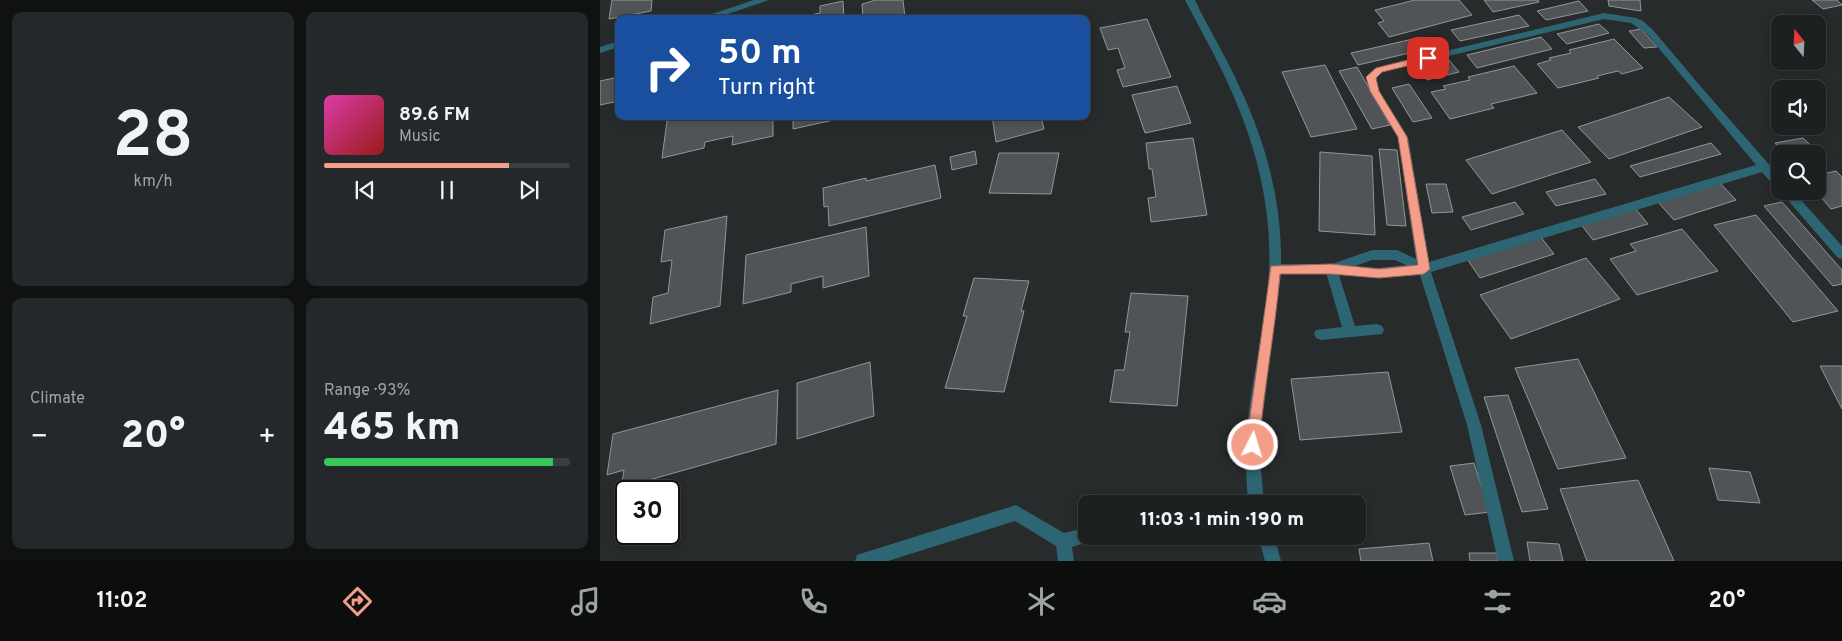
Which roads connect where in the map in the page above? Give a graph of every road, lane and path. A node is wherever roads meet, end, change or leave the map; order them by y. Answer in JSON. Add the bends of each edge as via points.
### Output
{"nodes":[{"id":1,"x":764,"y":0,"type":"edge"},
{"id":2,"x":1190,"y":0,"type":"edge"},
{"id":3,"x":715,"y":15,"type":"edge"},
{"id":4,"x":615,"y":45,"type":"edge"},
{"id":5,"x":600,"y":50,"type":"edge"},
{"id":6,"x":1764,"y":167,"type":"junction"},
{"id":7,"x":1771,"y":175,"type":"edge"},
{"id":8,"x":1794,"y":200,"type":"edge"},
{"id":9,"x":1842,"y":254,"type":"edge"},
{"id":10,"x":1275,"y":269,"type":"junction"},
{"id":11,"x":1331,"y":269,"type":"junction"},
{"id":12,"x":1424,"y":269,"type":"junction"},
{"id":13,"x":1377,"y":330,"type":"dead end"},
{"id":14,"x":1350,"y":332,"type":"junction"},
{"id":15,"x":1321,"y":334,"type":"dead end"},
{"id":16,"x":1256,"y":495,"type":"edge"},
{"id":17,"x":1078,"y":538,"type":"edge"},
{"id":18,"x":1063,"y":541,"type":"junction"},
{"id":19,"x":1269,"y":545,"type":"edge"},
{"id":20,"x":863,"y":561,"type":"edge"},
{"id":21,"x":1066,"y":561,"type":"edge"},
{"id":22,"x":1273,"y":561,"type":"edge"},
{"id":23,"x":1506,"y":561,"type":"edge"}],
"edges":[{"from":1,"to":3,"type":"street"},
{"from":2,"to":10,"type":"street","via":[[1241,100],[1259,148],[1271,209]]},
{"from":4,"to":5,"type":"street"},
{"from":6,"to":7,"type":"street"},
{"from":6,"to":12,"type":"street"},
{"from":6,"to":12,"type":"street","via":[[1650,32],[1633,20],[1604,16],[1379,70],[1371,77],[1374,91],[1402,137]]},
{"from":8,"to":9,"type":"street"},
{"from":10,"to":11,"type":"street"},
{"from":10,"to":16,"type":"street","via":[[1253,445]]},
{"from":11,"to":12,"type":"street","via":[[1379,273]]},
{"from":11,"to":12,"type":"street","via":[[1372,255],[1397,254]]},
{"from":11,"to":14,"type":"street"},
{"from":12,"to":23,"type":"street","via":[[1474,425]]},
{"from":13,"to":14,"type":"street"},
{"from":14,"to":15,"type":"street"},
{"from":17,"to":18,"type":"street"},
{"from":18,"to":20,"type":"street","via":[[1016,513]]},
{"from":18,"to":21,"type":"street"},
{"from":19,"to":22,"type":"street"}]}
